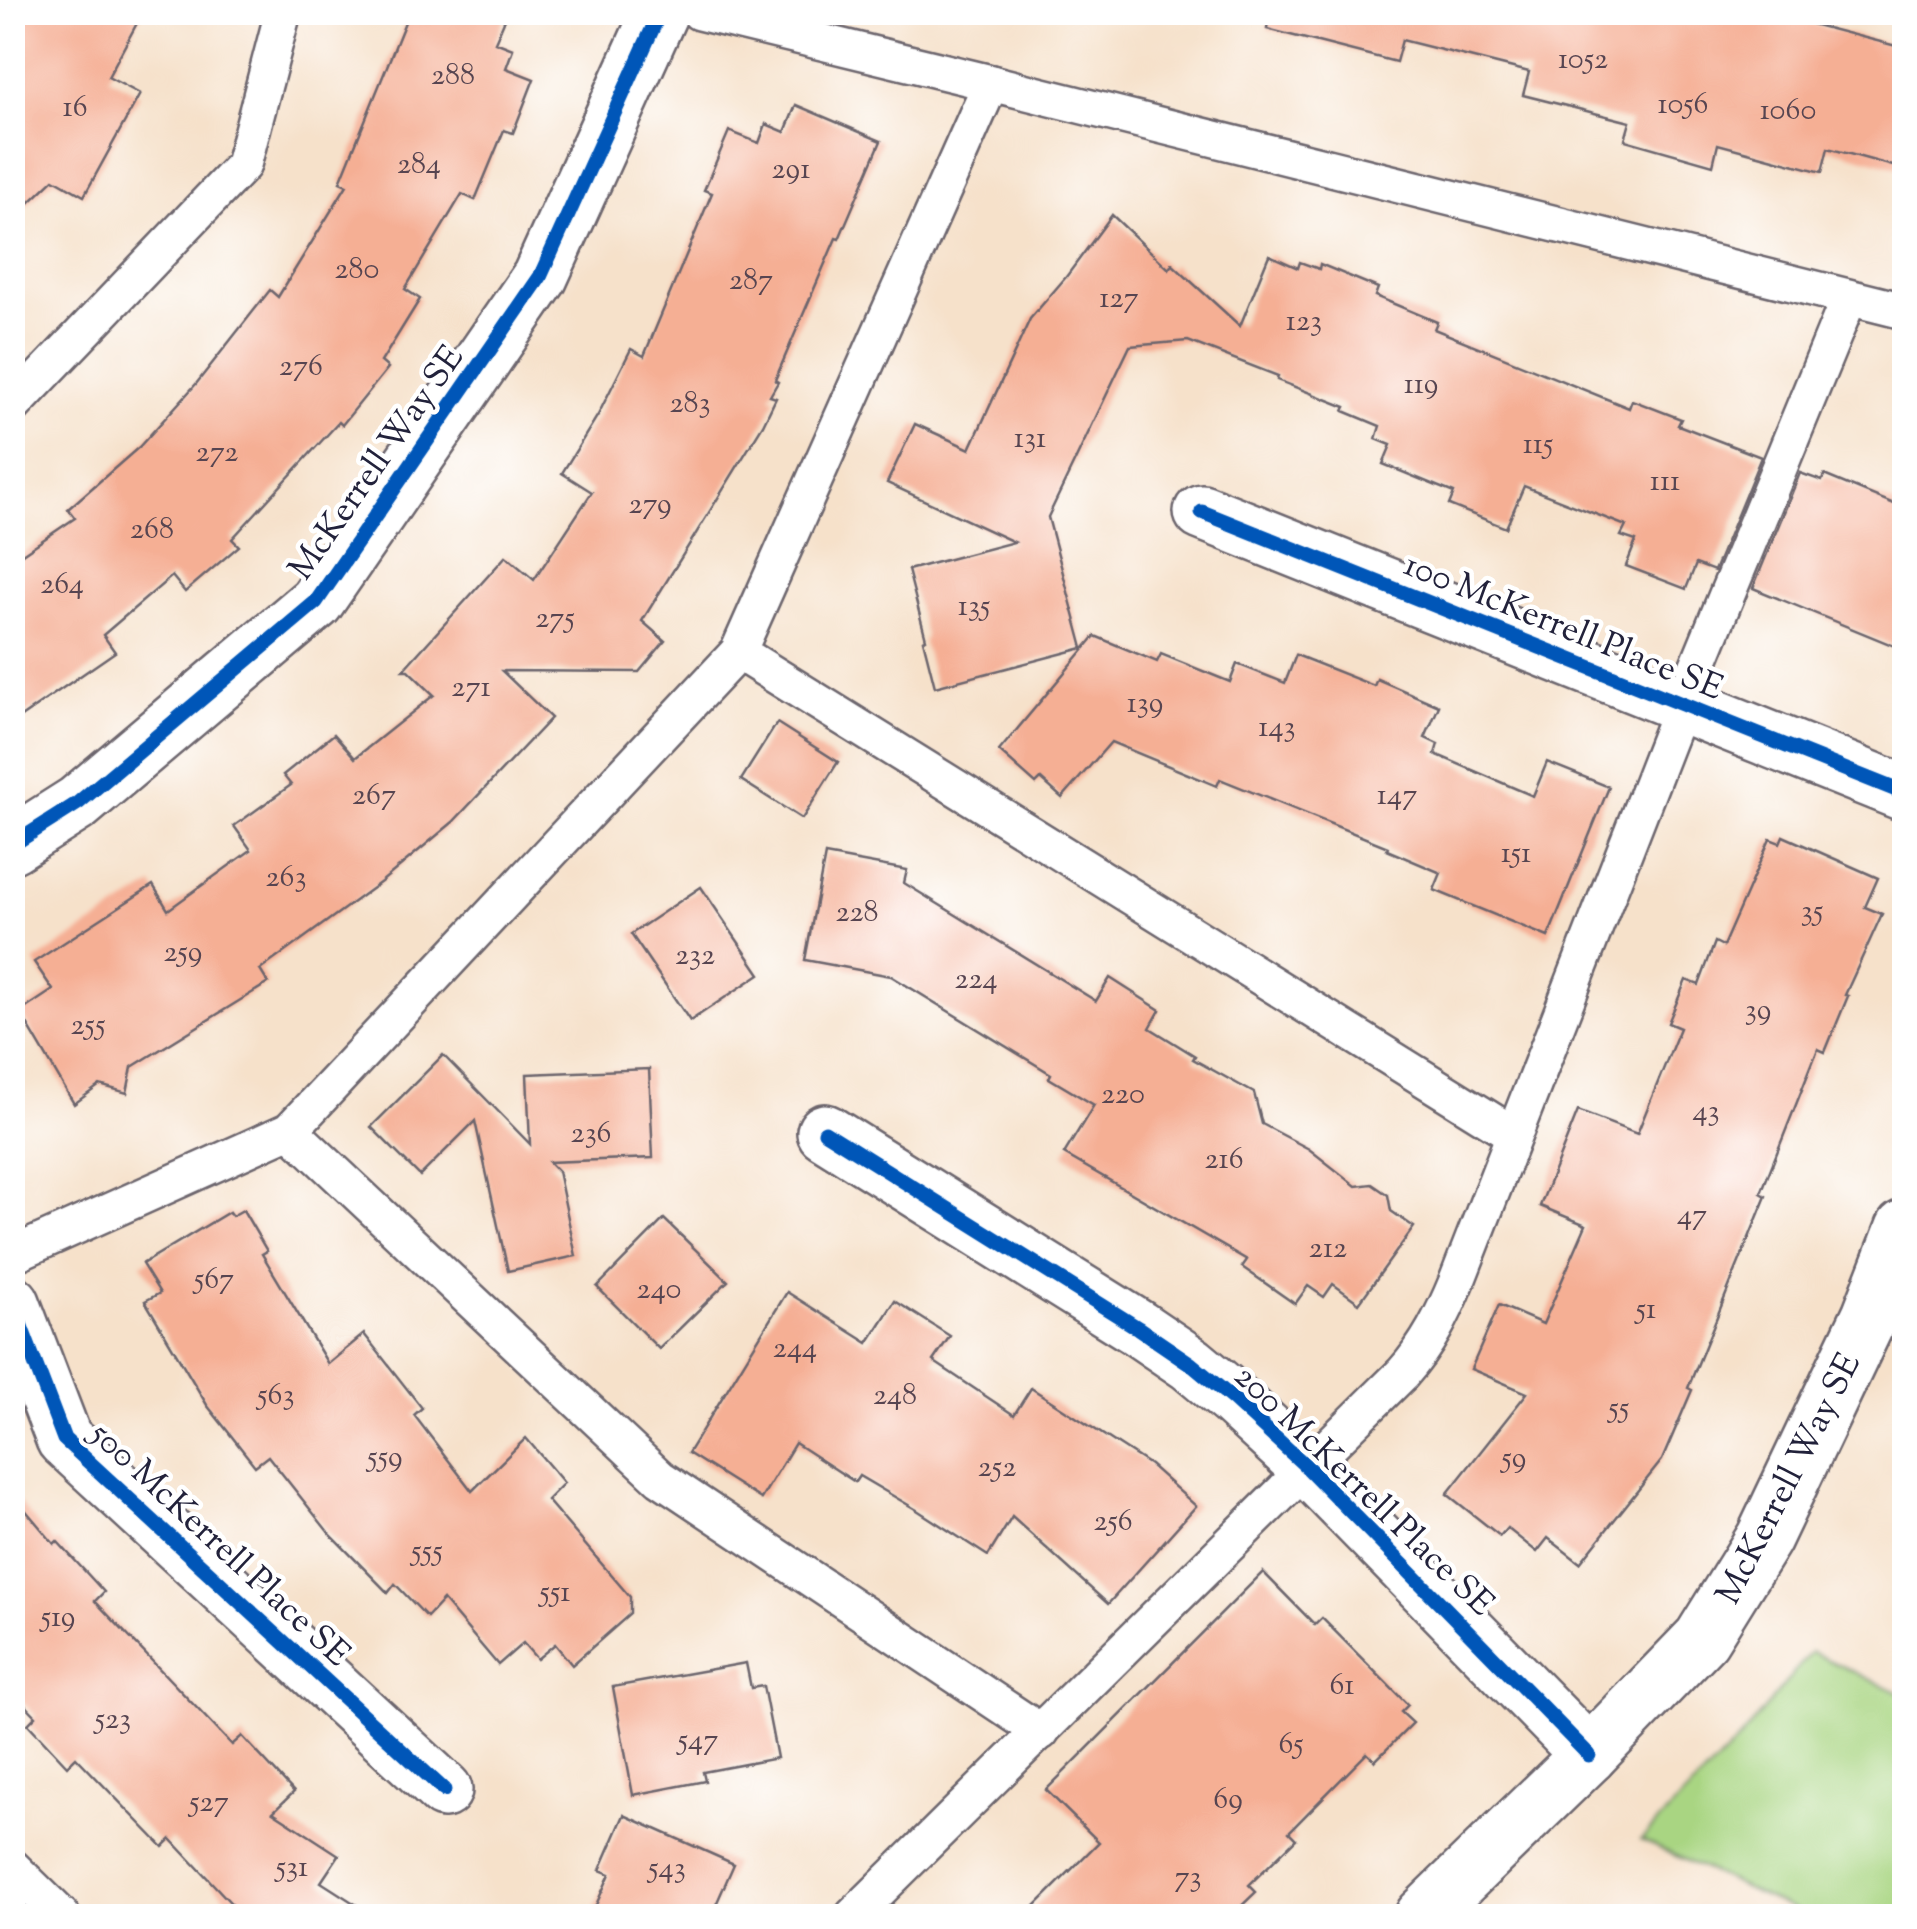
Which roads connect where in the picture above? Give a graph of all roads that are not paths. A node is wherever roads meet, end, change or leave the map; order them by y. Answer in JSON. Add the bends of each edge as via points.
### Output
{"nodes":[{"id":1,"x":283,"y":12,"type":"edge"},
{"id":2,"x":660,"y":12,"type":"edge"},
{"id":3,"x":698,"y":12,"type":"edge"},
{"id":4,"x":992,"y":83,"type":"junction"},
{"id":5,"x":1849,"y":298,"type":"junction"},
{"id":6,"x":1904,"y":311,"type":"edge"},
{"id":7,"x":12,"y":407,"type":"edge"},
{"id":8,"x":1202,"y":512,"type":"dead end"},
{"id":9,"x":738,"y":652,"type":"junction"},
{"id":10,"x":1682,"y":704,"type":"junction"},
{"id":11,"x":1904,"y":792,"type":"edge"},
{"id":12,"x":12,"y":845,"type":"edge"},
{"id":13,"x":290,"y":1130,"type":"junction"},
{"id":14,"x":825,"y":1132,"type":"dead end"},
{"id":15,"x":1513,"y":1134,"type":"junction"},
{"id":16,"x":1904,"y":1228,"type":"edge"},
{"id":17,"x":12,"y":1255,"type":"edge"},
{"id":18,"x":12,"y":1303,"type":"edge"},
{"id":19,"x":1308,"y":1468,"type":"junction"},
{"id":20,"x":1041,"y":1732,"type":"junction"},
{"id":21,"x":1590,"y":1754,"type":"junction"},
{"id":22,"x":444,"y":1790,"type":"dead end"},
{"id":23,"x":12,"y":1867,"type":"edge"},
{"id":24,"x":62,"y":1916,"type":"edge"},
{"id":25,"x":853,"y":1916,"type":"edge"},
{"id":26,"x":1423,"y":1916,"type":"edge"}],
"edges":[{"from":1,"to":7,"type":"lane","via":[[243,165]]},
{"from":2,"to":12,"type":"street","name":"McKerrell Way SE","via":[[540,277],[316,602],[78,803]]},
{"from":3,"to":4,"type":"lane"},
{"from":4,"to":5,"type":"lane"},
{"from":4,"to":9,"type":"lane"},
{"from":5,"to":6,"type":"lane"},
{"from":5,"to":10,"type":"lane"},
{"from":8,"to":10,"type":"street","name":"100 McKerrell Place SE"},
{"from":9,"to":13,"type":"lane"},
{"from":9,"to":15,"type":"lane"},
{"from":10,"to":11,"type":"street","name":"100 McKerrell Place SE"},
{"from":10,"to":15,"type":"lane"},
{"from":13,"to":17,"type":"lane"},
{"from":13,"to":20,"type":"lane","via":[[660,1478]]},
{"from":14,"to":19,"type":"street","name":"200 McKerrell Place SE","via":[[1166,1346]]},
{"from":15,"to":19,"type":"lane","via":[[1430,1338]]},
{"from":16,"to":21,"type":"street","name":"McKerrell Way SE","via":[[1764,1538],[1702,1638]]},
{"from":18,"to":22,"type":"street","name":"500 McKerrell Place SE","via":[[64,1439]]},
{"from":19,"to":20,"type":"lane"},
{"from":19,"to":21,"type":"street","name":"200 McKerrell Place SE"},
{"from":20,"to":25,"type":"lane"},
{"from":21,"to":26,"type":"street","name":"McKerrell Way SE"},
{"from":23,"to":24,"type":"lane"}]}
